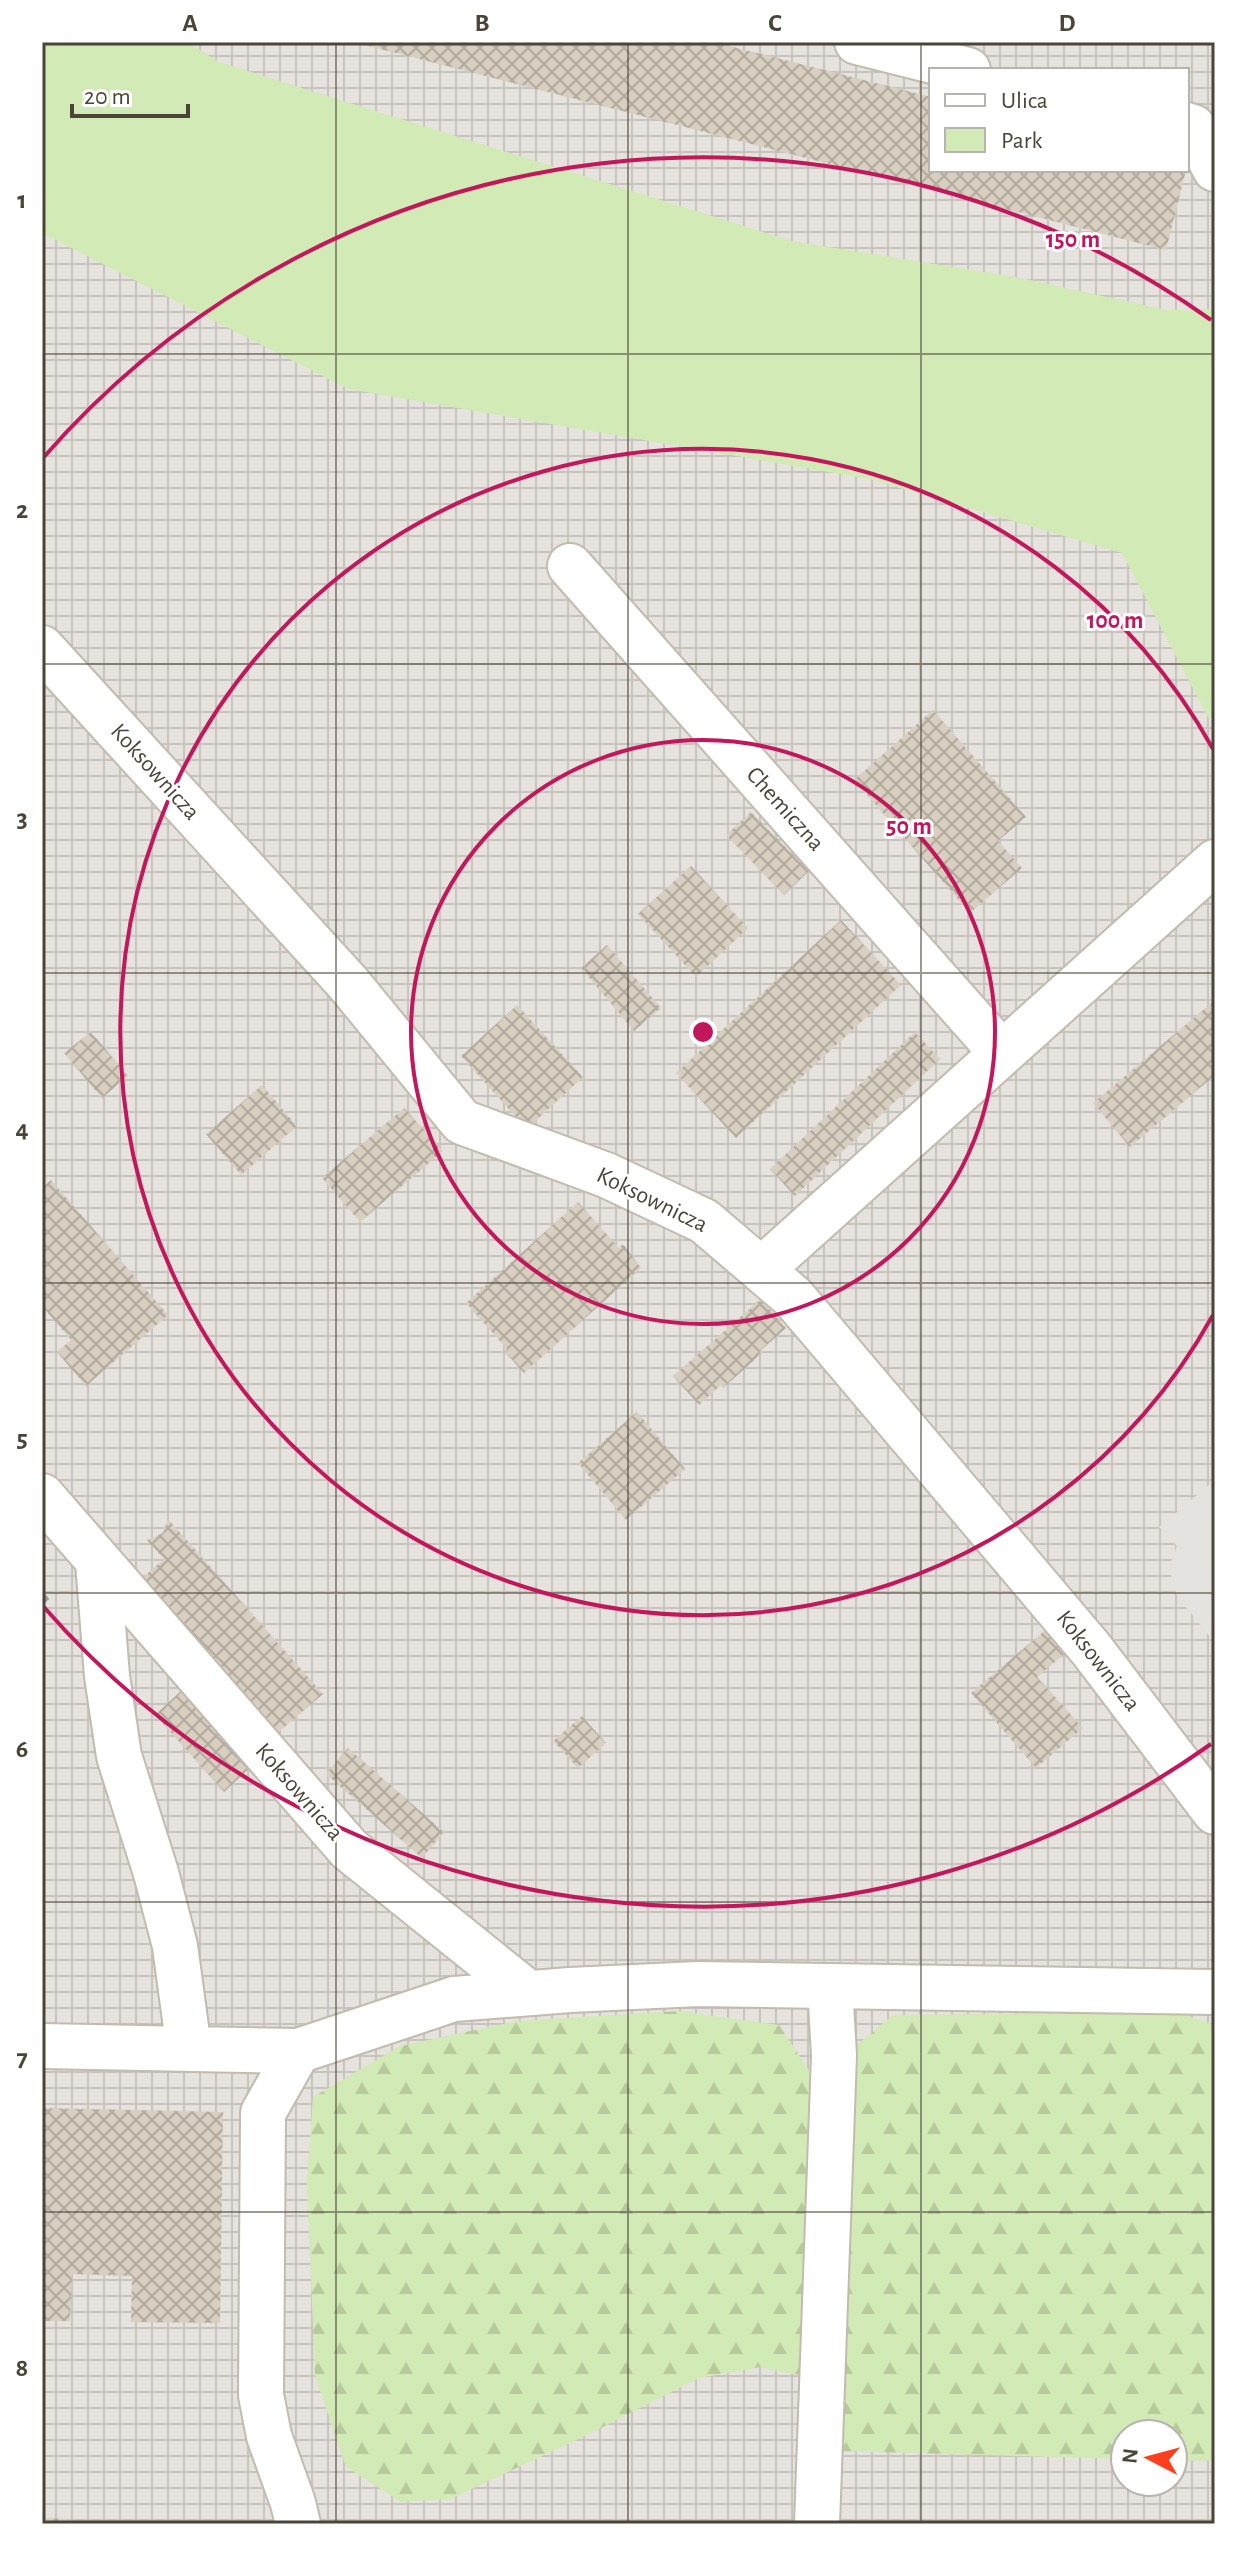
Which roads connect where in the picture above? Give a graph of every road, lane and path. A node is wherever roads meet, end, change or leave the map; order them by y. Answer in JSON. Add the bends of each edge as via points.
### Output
{"nodes":[{"id":1,"x":857,"y":42,"type":"edge"},
{"id":2,"x":960,"y":68,"type":"edge"},
{"id":3,"x":1189,"y":126,"type":"edge"},
{"id":4,"x":1215,"y":169,"type":"edge"},
{"id":5,"x":570,"y":566,"type":"dead end"},
{"id":6,"x":42,"y":648,"type":"edge"},
{"id":7,"x":1215,"y":862,"type":"edge"},
{"id":8,"x":1001,"y":1052,"type":"junction"},
{"id":9,"x":762,"y":1269,"type":"junction"},
{"id":10,"x":42,"y":1496,"type":"edge"},
{"id":11,"x":98,"y":1562,"type":"junction"},
{"id":12,"x":1210,"y":1797,"type":"edge"},
{"id":13,"x":830,"y":1986,"type":"junction"},
{"id":14,"x":1215,"y":1992,"type":"edge"},
{"id":15,"x":528,"y":1993,"type":"junction"},
{"id":16,"x":42,"y":2046,"type":"edge"},
{"id":17,"x":189,"y":2049,"type":"junction"},
{"id":18,"x":298,"y":2051,"type":"junction"},
{"id":19,"x":298,"y":2524,"type":"edge"},
{"id":20,"x":817,"y":2524,"type":"edge"}],
"edges":[{"from":1,"to":2,"type":"lane"},
{"from":3,"to":4,"type":"lane"},
{"from":5,"to":8,"type":"lane","name":"Chemiczna"},
{"from":6,"to":9,"type":"lane","name":"Koksownicza","via":[[348,983],[462,1122],[606,1175],[704,1221]]},
{"from":7,"to":8,"type":"lane"},
{"from":8,"to":9,"type":"lane"},
{"from":9,"to":12,"type":"lane","name":"Koksownicza","via":[[793,1297]]},
{"from":10,"to":11,"type":"lane","name":"Koksownicza"},
{"from":11,"to":15,"type":"lane","name":"Koksownicza","via":[[349,1849]]},
{"from":11,"to":17,"type":"lane","via":[[119,1756],[175,1946]]},
{"from":13,"to":14,"type":"lane"},
{"from":13,"to":15,"type":"lane","via":[[698,1984]]},
{"from":13,"to":20,"type":"lane","via":[[834,2055]]},
{"from":15,"to":18,"type":"lane","via":[[454,1999]]},
{"from":16,"to":17,"type":"lane"},
{"from":17,"to":18,"type":"lane"},
{"from":18,"to":19,"type":"lane","via":[[263,2113],[261,2395]]}]}
